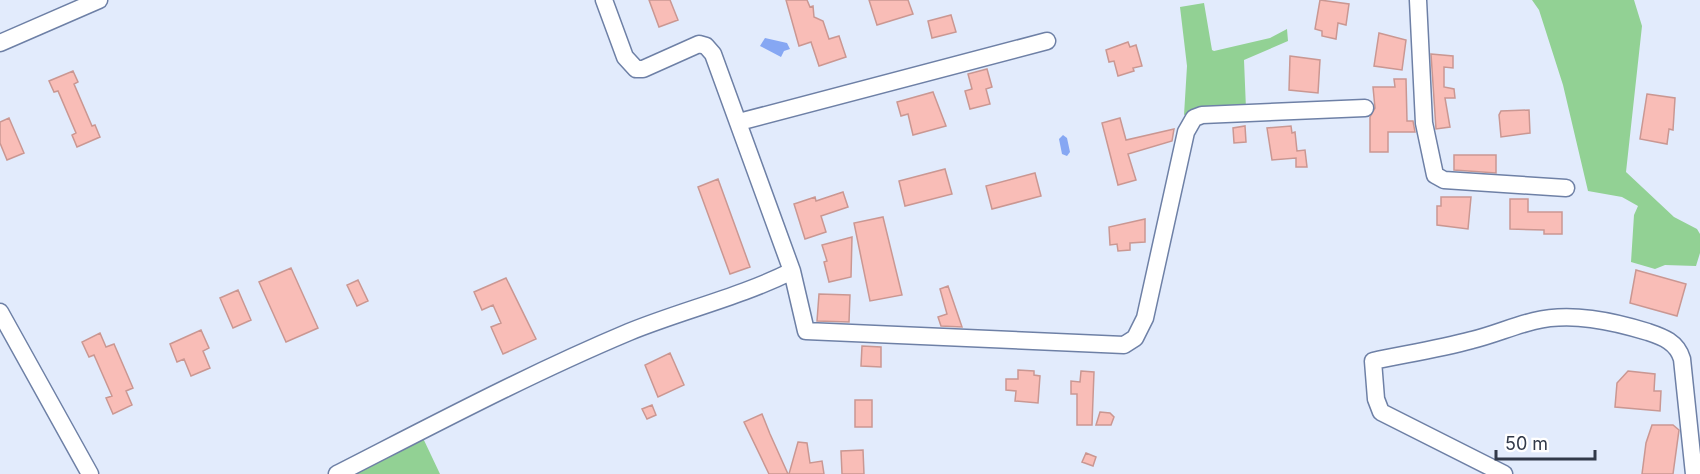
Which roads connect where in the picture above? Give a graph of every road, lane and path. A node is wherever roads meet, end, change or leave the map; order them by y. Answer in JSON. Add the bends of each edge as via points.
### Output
{"nodes":[{"id":1,"x":99,"y":0,"type":"edge"},
{"id":2,"x":604,"y":0,"type":"edge"},
{"id":3,"x":1418,"y":0,"type":"edge"},
{"id":4,"x":1047,"y":41,"type":"dead end"},
{"id":5,"x":0,"y":43,"type":"edge"},
{"id":6,"x":1365,"y":108,"type":"dead end"},
{"id":7,"x":739,"y":122,"type":"junction"},
{"id":8,"x":1566,"y":188,"type":"dead end"},
{"id":9,"x":792,"y":271,"type":"junction"},
{"id":10,"x":0,"y":312,"type":"edge"},
{"id":11,"x":90,"y":474,"type":"edge"},
{"id":12,"x":337,"y":474,"type":"edge"},
{"id":13,"x":1504,"y":474,"type":"edge"},
{"id":14,"x":1694,"y":474,"type":"edge"}],
"edges":[{"from":1,"to":5,"type":"street"},
{"from":2,"to":7,"type":"street","via":[[625,57],[636,69],[690,46],[706,46],[713,54]]},
{"from":3,"to":8,"type":"street","via":[[1423,112],[1435,175],[1444,180]]},
{"from":4,"to":7,"type":"street"},
{"from":6,"to":9,"type":"street","via":[[1194,118],[1186,132],[1145,318],[1134,338],[1124,345],[807,331]]},
{"from":7,"to":9,"type":"street"},
{"from":9,"to":12,"type":"street","via":[[767,284],[690,309],[564,360]]},
{"from":10,"to":11,"type":"street"},
{"from":13,"to":14,"type":"street","via":[[1381,412],[1372,361],[1558,318],[1590,319],[1660,336],[1673,343],[1682,359]]}]}
